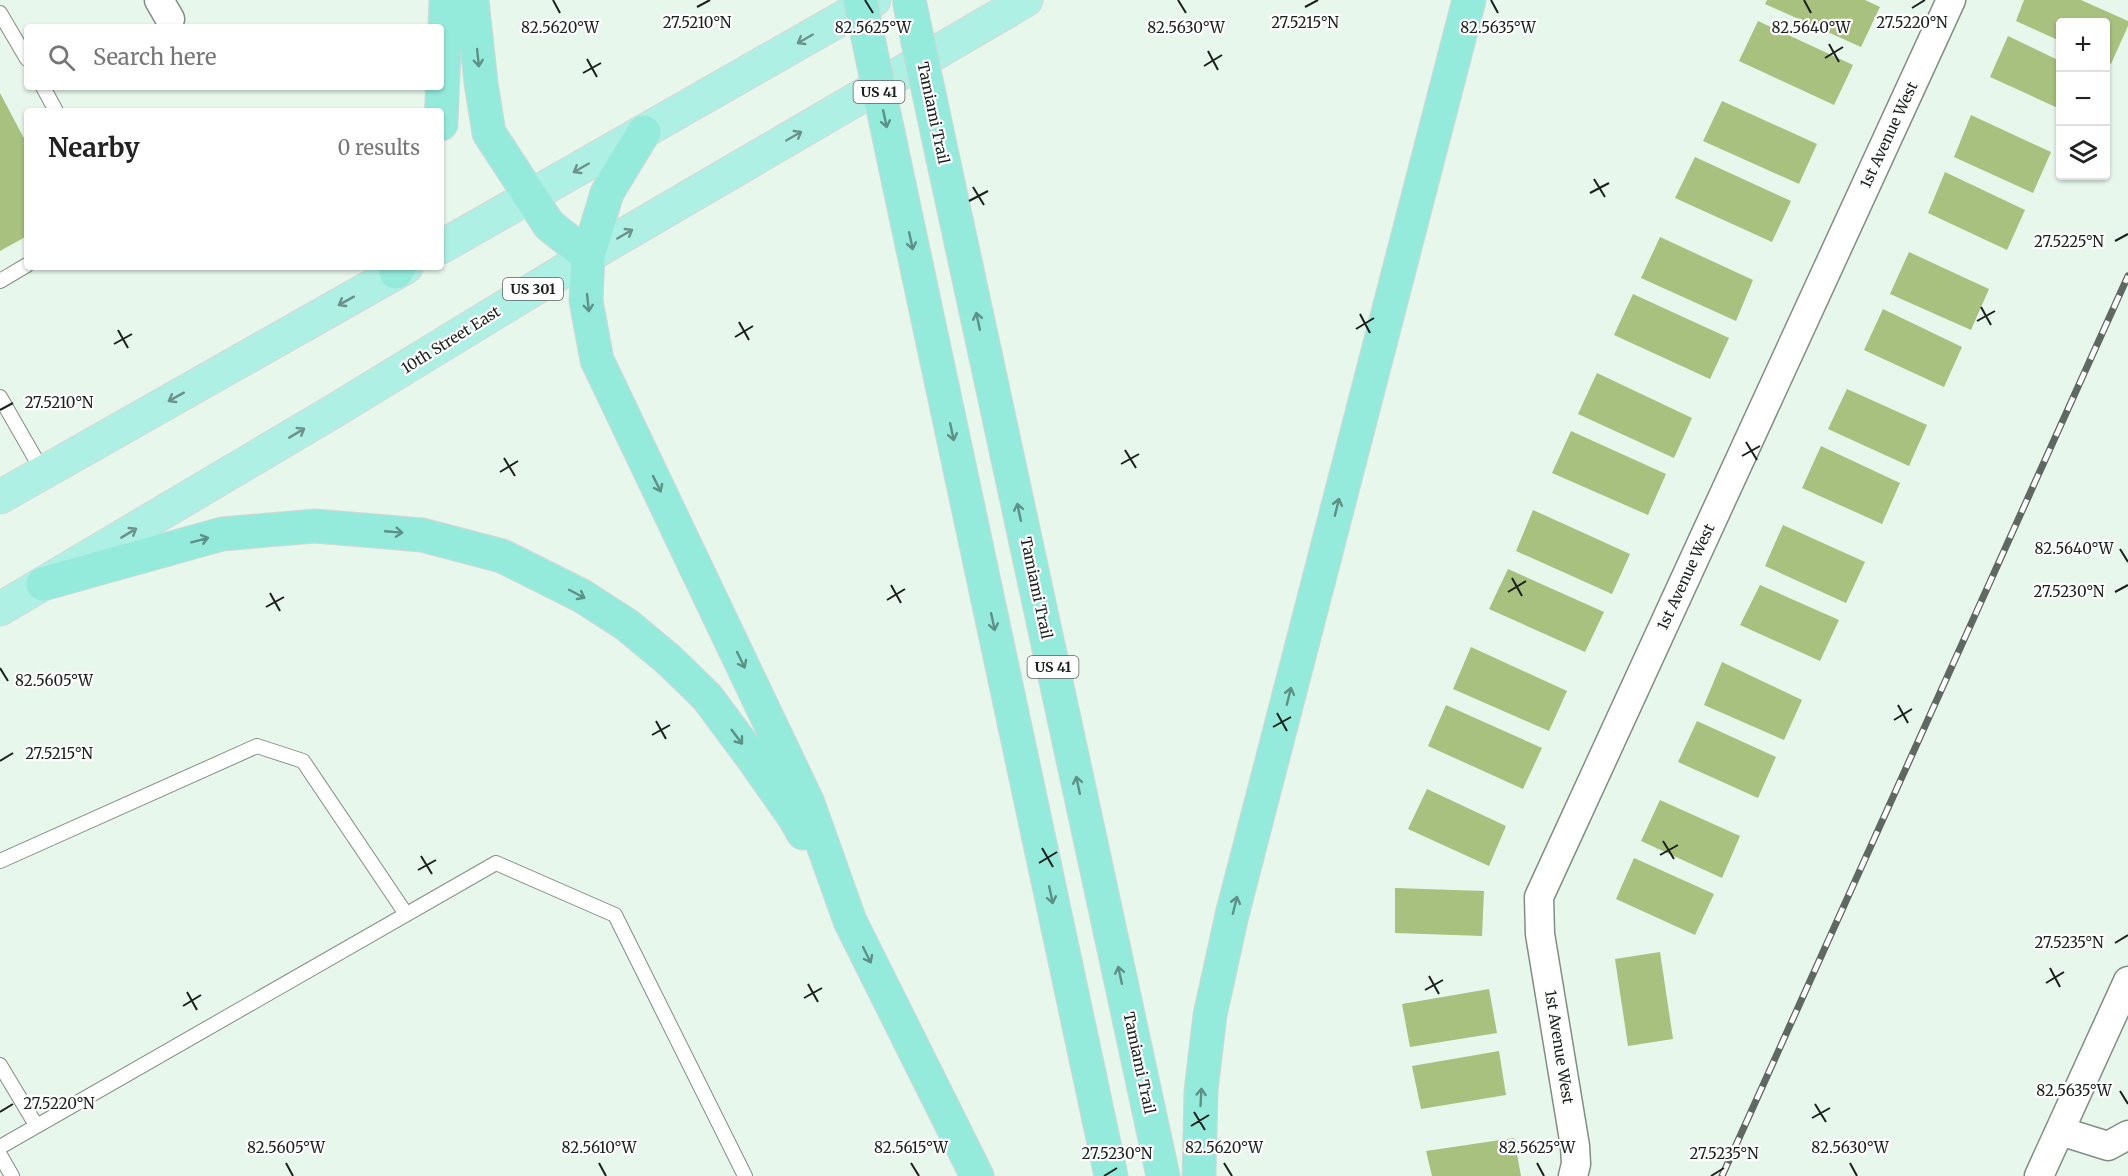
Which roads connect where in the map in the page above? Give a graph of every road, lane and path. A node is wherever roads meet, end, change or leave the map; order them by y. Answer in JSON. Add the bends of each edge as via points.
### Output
{"nodes":[{"id":1,"x":446,"y":0,"type":"edge"},
{"id":2,"x":472,"y":0,"type":"edge"},
{"id":3,"x":860,"y":0,"type":"edge"},
{"id":4,"x":874,"y":0,"type":"edge"},
{"id":5,"x":909,"y":0,"type":"edge"},
{"id":6,"x":1026,"y":0,"type":"edge"},
{"id":7,"x":1952,"y":0,"type":"edge"},
{"id":8,"x":1468,"y":2,"type":"edge"},
{"id":9,"x":0,"y":13,"type":"edge"},
{"id":10,"x":444,"y":50,"type":"edge"},
{"id":11,"x":24,"y":54,"type":"edge"},
{"id":12,"x":45,"y":90,"type":"edge"},
{"id":13,"x":442,"y":90,"type":"edge"},
{"id":14,"x":54,"y":108,"type":"edge"},
{"id":15,"x":442,"y":108,"type":"edge"},
{"id":16,"x":644,"y":132,"type":"junction"},
{"id":17,"x":529,"y":198,"type":"junction"},
{"id":18,"x":444,"y":245,"type":"edge"},
{"id":19,"x":588,"y":256,"type":"junction"},
{"id":20,"x":24,"y":267,"type":"edge"},
{"id":21,"x":399,"y":270,"type":"edge"},
{"id":22,"x":0,"y":281,"type":"edge"},
{"id":23,"x":0,"y":397,"type":"edge"},
{"id":24,"x":43,"y":472,"type":"junction"},
{"id":25,"x":0,"y":496,"type":"edge"},
{"id":26,"x":43,"y":584,"type":"junction"},
{"id":27,"x":0,"y":609,"type":"edge"},
{"id":28,"x":0,"y":861,"type":"edge"},
{"id":29,"x":406,"y":914,"type":"junction"},
{"id":30,"x":850,"y":921,"type":"junction"},
{"id":31,"x":2128,"y":981,"type":"edge"},
{"id":32,"x":0,"y":1065,"type":"edge"},
{"id":33,"x":36,"y":1125,"type":"junction"},
{"id":34,"x":2060,"y":1131,"type":"junction"},
{"id":35,"x":2128,"y":1135,"type":"edge"},
{"id":36,"x":0,"y":1147,"type":"edge"},
{"id":37,"x":0,"y":1155,"type":"edge"},
{"id":38,"x":12,"y":1176,"type":"edge"},
{"id":39,"x":745,"y":1176,"type":"edge"},
{"id":40,"x":977,"y":1176,"type":"edge"},
{"id":41,"x":1111,"y":1176,"type":"edge"},
{"id":42,"x":1163,"y":1176,"type":"edge"},
{"id":43,"x":1198,"y":1176,"type":"edge"},
{"id":44,"x":1573,"y":1176,"type":"edge"},
{"id":45,"x":2039,"y":1176,"type":"edge"}],
"edges":[{"from":1,"to":10,"type":"highway"},
{"from":2,"to":17,"type":"highway","one_way":true,"via":[[489,133]]},
{"from":3,"to":41,"type":"highway","number":"US 41","one_way":true,"bridge":true},
{"from":4,"to":16,"type":"main road","one_way":true},
{"from":42,"to":5,"type":"highway","name":"Tamiami Trail","number":"US 41","one_way":true,"bridge":true},
{"from":19,"to":6,"type":"main road","name":"10th Street East","number":"US 301","one_way":true},
{"from":7,"to":44,"type":"street","name":"1st Avenue West","via":[[1539,897],[1540,934],[1575,1146]]},
{"from":43,"to":8,"type":"highway","one_way":true,"via":[[1201,1091],[1210,1015],[1232,915]]},
{"from":9,"to":11,"type":"lane"},
{"from":12,"to":14,"type":"lane"},
{"from":13,"to":15,"type":"highway"},
{"from":16,"to":17,"type":"main road","one_way":true},
{"from":16,"to":19,"type":"highway","via":[[607,193]]},
{"from":17,"to":18,"type":"main road"},
{"from":17,"to":19,"type":"highway","via":[[549,225]]},
{"from":26,"to":19,"type":"main road","name":"10th Street East","number":"US 301","one_way":true},
{"from":19,"to":30,"type":"highway","one_way":true,"via":[[586,301],[597,360],[808,803]]},
{"from":20,"to":22,"type":"lane"},
{"from":21,"to":24,"type":"main road","one_way":true},
{"from":23,"to":24,"type":"lane"},
{"from":24,"to":25,"type":"main road"},
{"from":26,"to":27,"type":"main road","name":"10th Street East","number":"US 301"},
{"from":26,"to":30,"type":"highway","one_way":true,"via":[[222,534],[315,526],[422,535],[502,556],[582,596],[627,625],[707,697],[794,817]]},
{"from":28,"to":29,"type":"lane","via":[[257,746],[303,760]]},
{"from":29,"to":33,"type":"lane"},
{"from":29,"to":39,"type":"lane","via":[[496,863],[615,915]]},
{"from":30,"to":40,"type":"highway","one_way":true},
{"from":31,"to":34,"type":"street"},
{"from":32,"to":33,"type":"lane"},
{"from":33,"to":36,"type":"lane"},
{"from":34,"to":35,"type":"street","via":[[2108,1146]]},
{"from":34,"to":45,"type":"street"},
{"from":37,"to":38,"type":"lane"}]}
